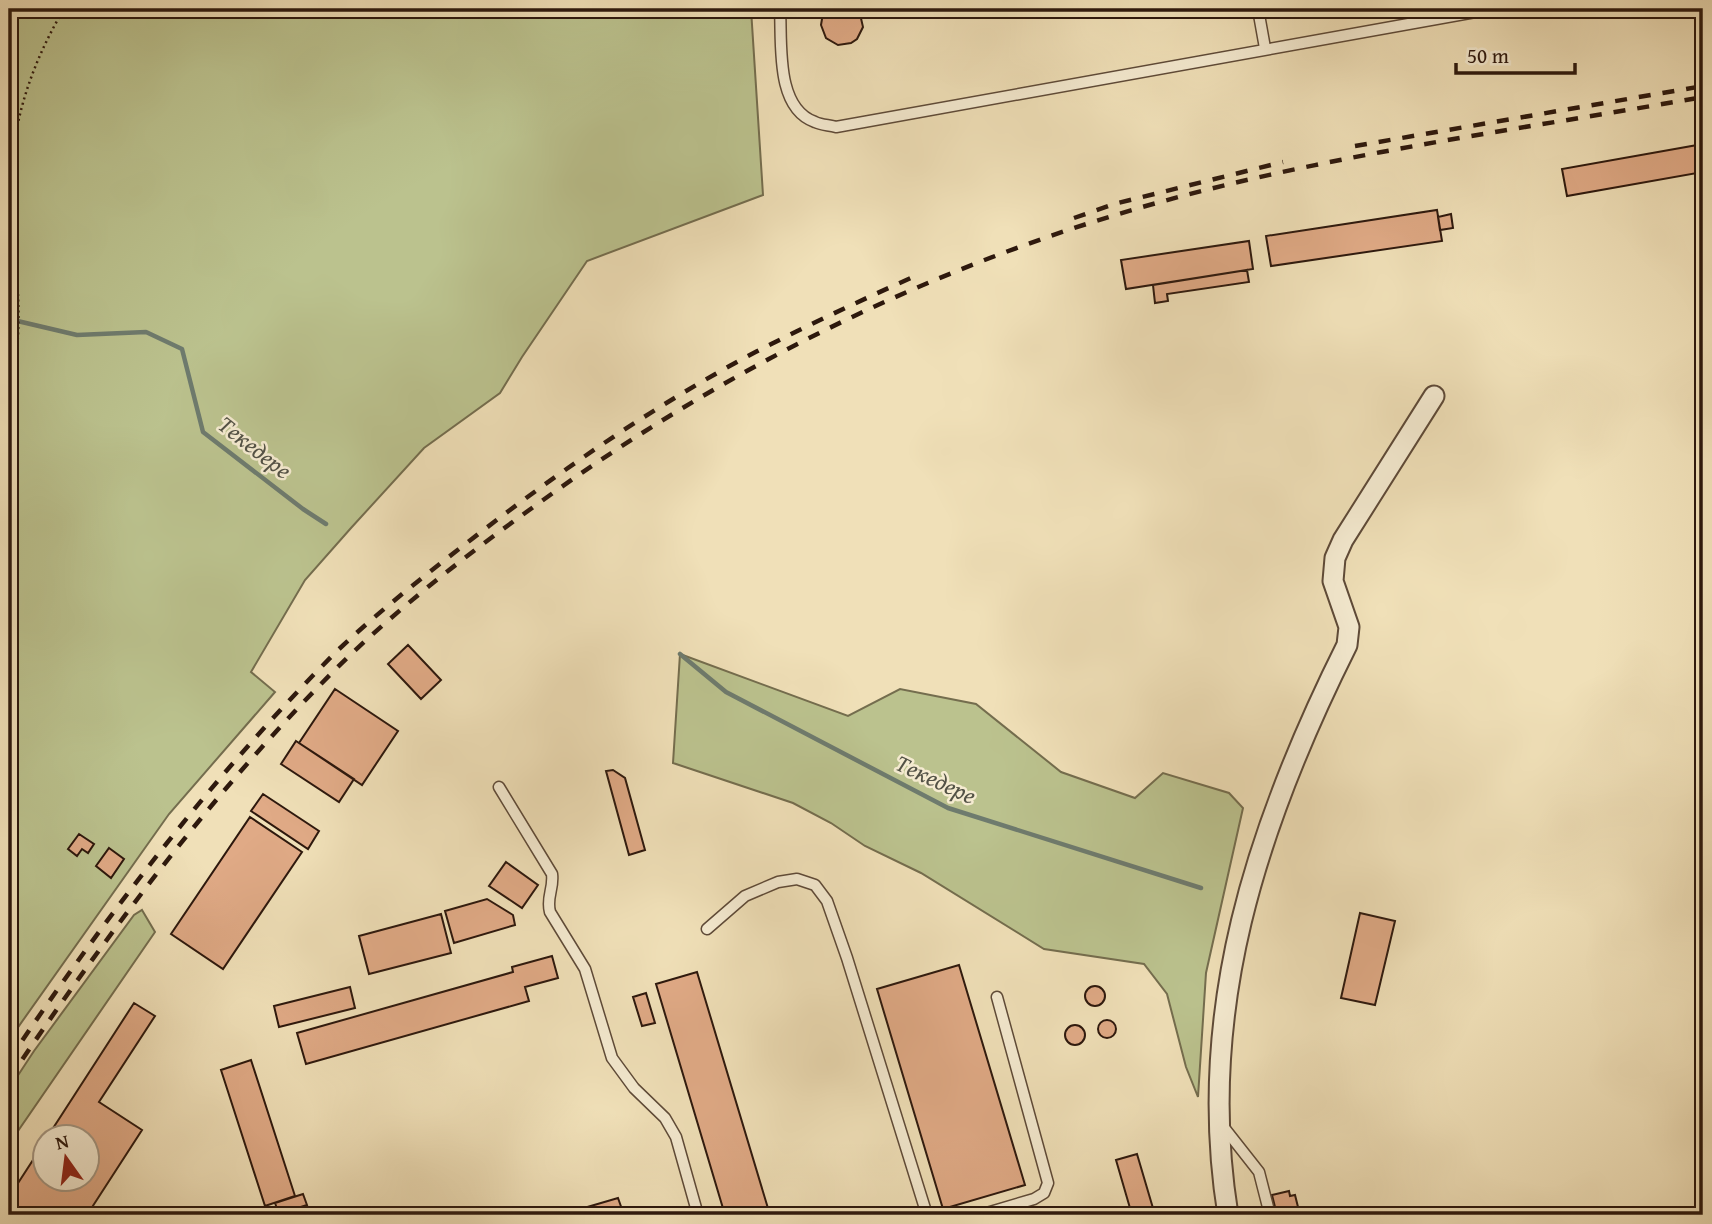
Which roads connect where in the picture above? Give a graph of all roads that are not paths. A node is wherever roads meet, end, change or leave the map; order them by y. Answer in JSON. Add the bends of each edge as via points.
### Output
{"nodes":[{"id":1,"x":780,"y":9,"type":"edge"},
{"id":2,"x":1258,"y":9,"type":"edge"},
{"id":3,"x":1492,"y":9,"type":"edge"},
{"id":4,"x":1265,"y":48,"type":"junction"},
{"id":5,"x":1434,"y":396,"type":"dead end"},
{"id":6,"x":499,"y":787,"type":"dead end"},
{"id":7,"x":707,"y":929,"type":"dead end"},
{"id":8,"x":997,"y":998,"type":"dead end"},
{"id":9,"x":1219,"y":1121,"type":"junction"},
{"id":10,"x":698,"y":1215,"type":"edge"},
{"id":11,"x":927,"y":1215,"type":"edge"},
{"id":12,"x":980,"y":1215,"type":"edge"},
{"id":13,"x":1228,"y":1215,"type":"edge"},
{"id":14,"x":1270,"y":1215,"type":"edge"}],
"edges":[{"from":1,"to":4,"type":"lane","via":[[785,89],[796,109],[813,122],[836,127]]},
{"from":2,"to":4,"type":"lane"},
{"from":3,"to":4,"type":"lane"},
{"from":5,"to":9,"type":"street","via":[[1335,558],[1333,581],[1349,627],[1347,645],[1293,761],[1251,881],[1226,996]]},
{"from":6,"to":10,"type":"lane","via":[[552,874],[547,901],[550,912],[585,969],[612,1058],[676,1137]]},
{"from":7,"to":11,"type":"lane","via":[[745,896],[778,882],[797,879],[815,885],[827,901]]},
{"from":8,"to":12,"type":"lane","via":[[1048,1183],[1044,1193],[1034,1199]]},
{"from":9,"to":13,"type":"street"},
{"from":9,"to":14,"type":"lane","via":[[1259,1172]]}]}
